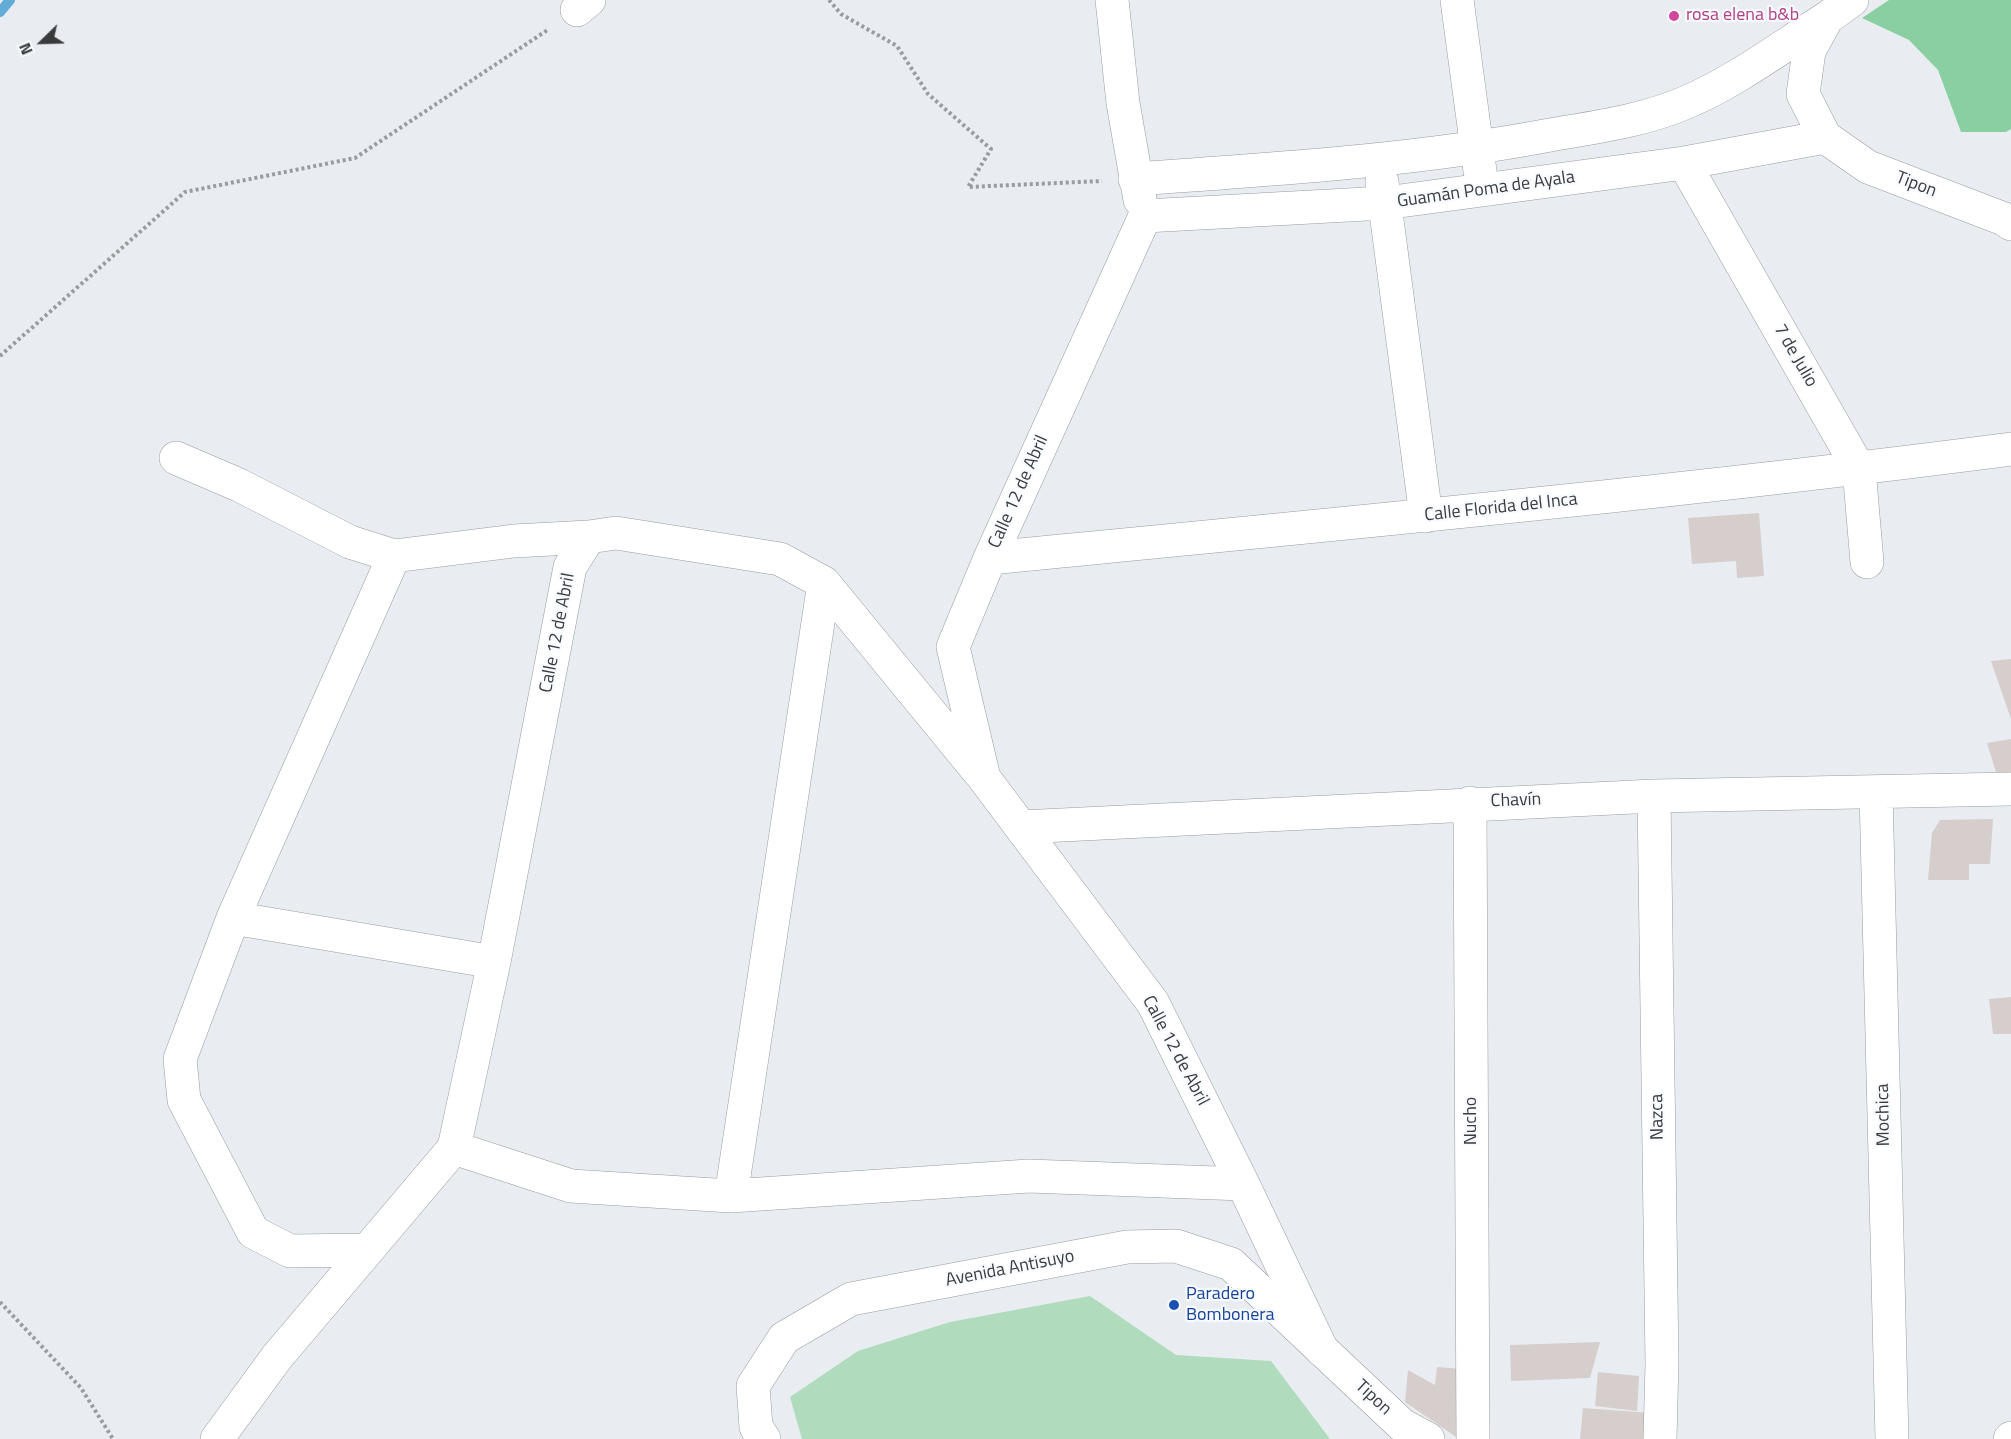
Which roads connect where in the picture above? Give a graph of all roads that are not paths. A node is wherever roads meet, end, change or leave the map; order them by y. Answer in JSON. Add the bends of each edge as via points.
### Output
{"nodes":[{"id":1,"x":1112,"y":0,"type":"edge"},
{"id":2,"x":1457,"y":0,"type":"edge"},
{"id":3,"x":1839,"y":9,"type":"edge"},
{"id":4,"x":1825,"y":137,"type":"junction"},
{"id":5,"x":1479,"y":149,"type":"junction"},
{"id":6,"x":1379,"y":161,"type":"junction"},
{"id":7,"x":1684,"y":163,"type":"junction"},
{"id":8,"x":1135,"y":179,"type":"junction"},
{"id":9,"x":1482,"y":190,"type":"junction"},
{"id":10,"x":1385,"y":203,"type":"junction"},
{"id":11,"x":1144,"y":216,"type":"junction"},
{"id":12,"x":2011,"y":224,"type":"edge"},
{"id":13,"x":2011,"y":449,"type":"edge"},
{"id":14,"x":176,"y":458,"type":"dead end"},
{"id":15,"x":1859,"y":469,"type":"junction"},
{"id":16,"x":1426,"y":516,"type":"junction"},
{"id":17,"x":589,"y":537,"type":"junction"},
{"id":18,"x":394,"y":556,"type":"junction"},
{"id":19,"x":990,"y":558,"type":"junction"},
{"id":20,"x":1867,"y":562,"type":"dead end"},
{"id":21,"x":824,"y":583,"type":"junction"},
{"id":22,"x":984,"y":778,"type":"junction"},
{"id":23,"x":2011,"y":789,"type":"edge"},
{"id":24,"x":1876,"y":792,"type":"junction"},
{"id":25,"x":1654,"y":796,"type":"junction"},
{"id":26,"x":1470,"y":803,"type":"junction"},
{"id":27,"x":1021,"y":827,"type":"junction"},
{"id":28,"x":233,"y":918,"type":"junction"},
{"id":29,"x":494,"y":962,"type":"junction"},
{"id":30,"x":454,"y":1148,"type":"junction"},
{"id":31,"x":1244,"y":1184,"type":"junction"},
{"id":32,"x":731,"y":1196,"type":"junction"},
{"id":33,"x":368,"y":1250,"type":"junction"},
{"id":34,"x":1322,"y":1351,"type":"junction"},
{"id":35,"x":217,"y":1439,"type":"edge"},
{"id":36,"x":764,"y":1439,"type":"edge"},
{"id":37,"x":1428,"y":1439,"type":"edge"},
{"id":38,"x":1473,"y":1439,"type":"edge"},
{"id":39,"x":1660,"y":1439,"type":"edge"},
{"id":40,"x":1892,"y":1439,"type":"edge"}],
"edges":[{"from":1,"to":8,"type":"street"},
{"from":2,"to":5,"type":"street"},
{"from":3,"to":4,"type":"street","via":[[1809,51],[1803,94]]},
{"from":3,"to":5,"type":"street","via":[[1744,72],[1687,102],[1641,118]]},
{"from":4,"to":7,"type":"street","name":"Guamán Poma de Ayala"},
{"from":4,"to":12,"type":"street","name":"Tipon","via":[[1868,167]]},
{"from":5,"to":6,"type":"street"},
{"from":5,"to":9,"type":"street"},
{"from":6,"to":8,"type":"street"},
{"from":6,"to":10,"type":"street"},
{"from":7,"to":9,"type":"street","name":"Guamán Poma de Ayala"},
{"from":7,"to":15,"type":"street","name":"7 de Julio"},
{"from":8,"to":11,"type":"street"},
{"from":9,"to":10,"type":"street","name":"Guamán Poma de Ayala"},
{"from":10,"to":11,"type":"street","name":"Guamán Poma de Ayala"},
{"from":10,"to":16,"type":"street"},
{"from":11,"to":19,"type":"street","name":"Calle 12 de Abril"},
{"from":13,"to":15,"type":"street","name":"Calle Florida del Inca"},
{"from":14,"to":18,"type":"street","via":[[239,485],[350,542]]},
{"from":15,"to":16,"type":"street","name":"Calle Florida del Inca"},
{"from":15,"to":20,"type":"street","name":"7 de Julio"},
{"from":16,"to":19,"type":"street","name":"Calle Florida del Inca"},
{"from":17,"to":18,"type":"street"},
{"from":17,"to":21,"type":"street","name":"Calle 12 de Abril","via":[[616,533],[780,559]]},
{"from":17,"to":29,"type":"street","name":"Calle 12 de Abril","via":[[570,567]]},
{"from":18,"to":28,"type":"street"},
{"from":19,"to":22,"type":"street","name":"Calle 12 de Abril","via":[[953,647]]},
{"from":21,"to":22,"type":"street","name":"Calle 12 de Abril"},
{"from":21,"to":32,"type":"street"},
{"from":22,"to":27,"type":"street","name":"Calle 12 de Abril"},
{"from":23,"to":24,"type":"street","name":"Chavín"},
{"from":24,"to":25,"type":"street","name":"Chavín"},
{"from":24,"to":40,"type":"street","name":"Mochica"},
{"from":25,"to":26,"type":"street","name":"Chavín"},
{"from":25,"to":39,"type":"street","name":"Nazca"},
{"from":26,"to":27,"type":"street","name":"Chavín"},
{"from":26,"to":38,"type":"street","name":"Nucho"},
{"from":27,"to":31,"type":"street","name":"Calle 12 de Abril","via":[[1153,1003]]},
{"from":28,"to":29,"type":"street"},
{"from":28,"to":33,"type":"street","via":[[180,1059],[184,1100],[253,1232],[290,1251]]},
{"from":29,"to":30,"type":"street","name":"Calle 12 de Abril"},
{"from":30,"to":32,"type":"street","via":[[571,1186]]},
{"from":30,"to":33,"type":"street"},
{"from":31,"to":32,"type":"street","via":[[1029,1176]]},
{"from":31,"to":34,"type":"street","name":"Calle 12 de Abril"},
{"from":33,"to":35,"type":"street","via":[[277,1357]]},
{"from":34,"to":36,"type":"street","name":"Avenida Antisuyo","via":[[1231,1264],[1176,1246],[1126,1246],[851,1299],[784,1338],[753,1386],[756,1427]]},
{"from":34,"to":37,"type":"street","name":"Tipon","via":[[1402,1425]]}]}
